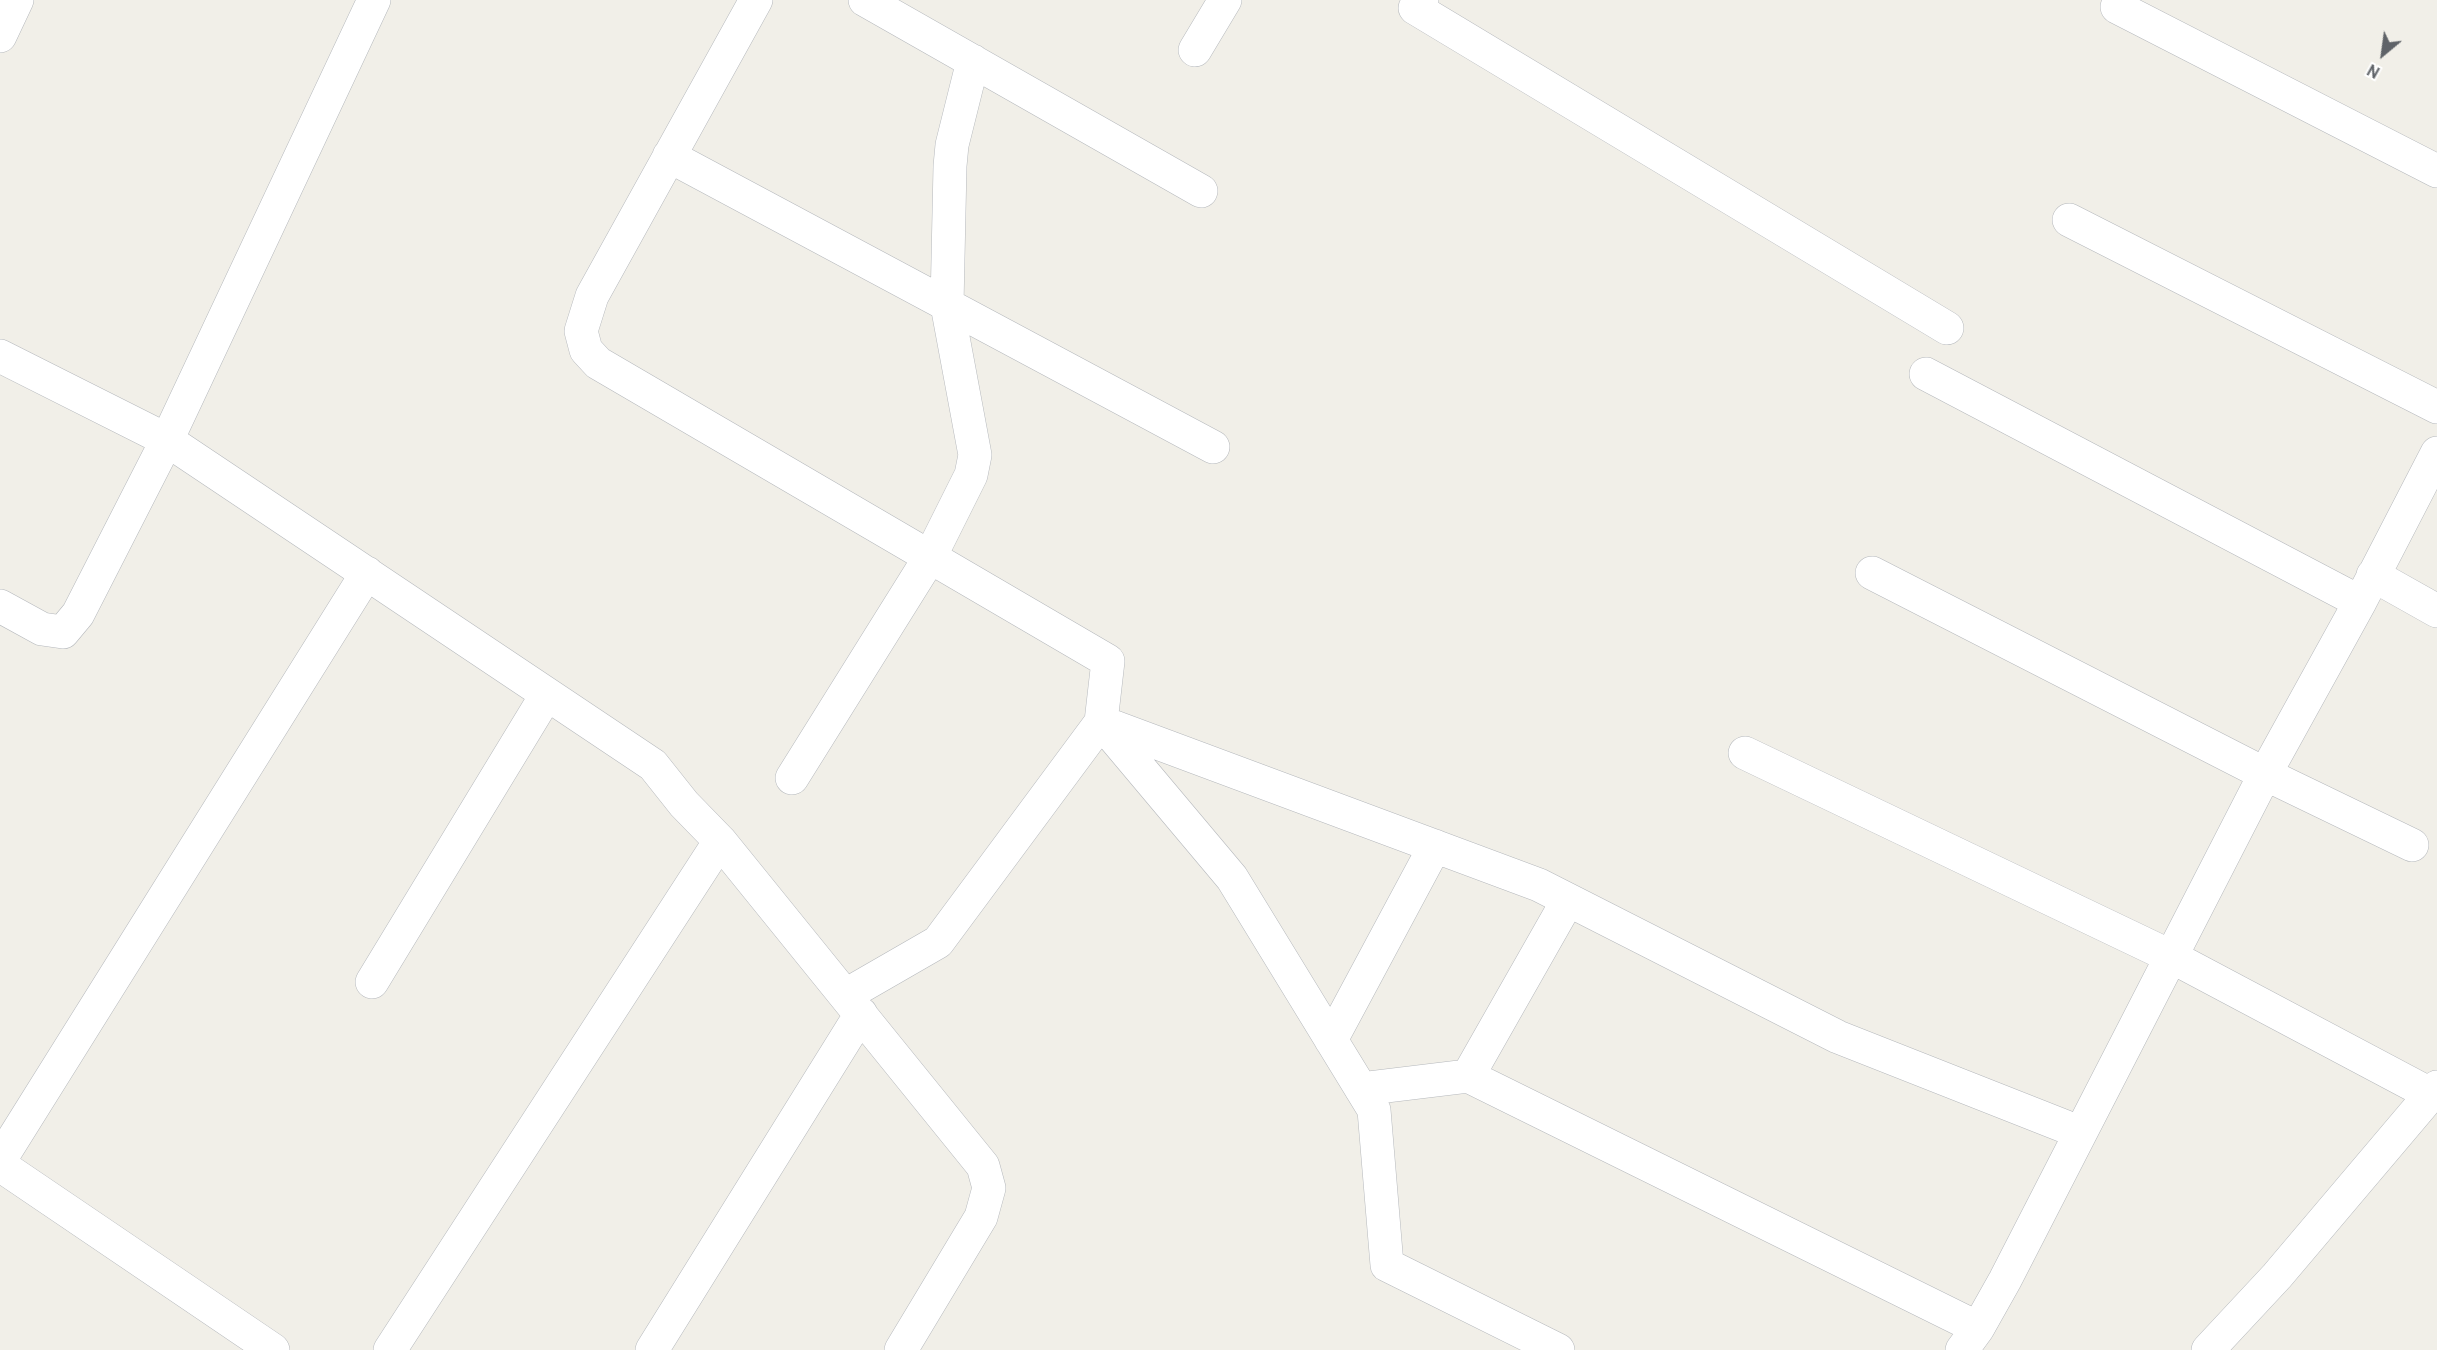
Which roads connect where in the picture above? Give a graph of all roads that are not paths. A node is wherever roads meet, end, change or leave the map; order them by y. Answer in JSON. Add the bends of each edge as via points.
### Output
{"nodes":[{"id":1,"x":17,"y":0,"type":"edge"},
{"id":2,"x":374,"y":0,"type":"edge"},
{"id":3,"x":756,"y":0,"type":"edge"},
{"id":4,"x":865,"y":0,"type":"edge"},
{"id":5,"x":1225,"y":0,"type":"edge"},
{"id":6,"x":2122,"y":0,"type":"edge"},
{"id":7,"x":1412,"y":3,"type":"edge"},
{"id":8,"x":0,"y":36,"type":"edge"},
{"id":9,"x":1195,"y":50,"type":"dead end"},
{"id":10,"x":973,"y":61,"type":"junction"},
{"id":11,"x":669,"y":156,"type":"junction"},
{"id":12,"x":2437,"y":171,"type":"edge"},
{"id":13,"x":1201,"y":191,"type":"dead end"},
{"id":14,"x":2069,"y":220,"type":"dead end"},
{"id":15,"x":947,"y":305,"type":"junction"},
{"id":16,"x":1947,"y":328,"type":"dead end"},
{"id":17,"x":0,"y":356,"type":"edge"},
{"id":18,"x":1926,"y":374,"type":"dead end"},
{"id":19,"x":2437,"y":406,"type":"edge"},
{"id":20,"x":167,"y":440,"type":"junction"},
{"id":21,"x":1213,"y":447,"type":"dead end"},
{"id":22,"x":2437,"y":453,"type":"edge"},
{"id":23,"x":930,"y":557,"type":"junction"},
{"id":24,"x":367,"y":573,"type":"junction"},
{"id":25,"x":1872,"y":573,"type":"dead end"},
{"id":26,"x":2366,"y":589,"type":"junction"},
{"id":27,"x":0,"y":606,"type":"edge"},
{"id":28,"x":2437,"y":611,"type":"edge"},
{"id":29,"x":547,"y":694,"type":"junction"},
{"id":30,"x":1101,"y":722,"type":"junction"},
{"id":31,"x":1745,"y":753,"type":"dead end"},
{"id":32,"x":2265,"y":774,"type":"junction"},
{"id":33,"x":792,"y":777,"type":"dead end"},
{"id":34,"x":720,"y":841,"type":"junction"},
{"id":35,"x":2412,"y":845,"type":"dead end"},
{"id":36,"x":1435,"y":846,"type":"junction"},
{"id":37,"x":1569,"y":900,"type":"junction"},
{"id":38,"x":2172,"y":957,"type":"junction"},
{"id":39,"x":372,"y":982,"type":"dead end"},
{"id":40,"x":853,"y":1005,"type":"junction"},
{"id":41,"x":1331,"y":1040,"type":"junction"},
{"id":42,"x":1468,"y":1076,"type":"junction"},
{"id":43,"x":1361,"y":1089,"type":"junction"},
{"id":44,"x":2434,"y":1091,"type":"edge"},
{"id":45,"x":2079,"y":1132,"type":"junction"},
{"id":46,"x":0,"y":1162,"type":"edge"},
{"id":47,"x":1970,"y":1339,"type":"edge"},
{"id":48,"x":273,"y":1350,"type":"edge"},
{"id":49,"x":390,"y":1350,"type":"edge"},
{"id":50,"x":652,"y":1350,"type":"edge"},
{"id":51,"x":901,"y":1350,"type":"edge"},
{"id":52,"x":1558,"y":1350,"type":"edge"},
{"id":53,"x":2208,"y":1350,"type":"edge"}],
"edges":[{"from":1,"to":8,"type":"street"},
{"from":2,"to":20,"type":"street"},
{"from":3,"to":11,"type":"street"},
{"from":4,"to":10,"type":"street"},
{"from":5,"to":9,"type":"street"},
{"from":6,"to":12,"type":"street","via":[[2117,8]]},
{"from":7,"to":16,"type":"street"},
{"from":10,"to":13,"type":"street"},
{"from":10,"to":15,"type":"street","via":[[952,145]]},
{"from":11,"to":15,"type":"street"},
{"from":11,"to":23,"type":"street","via":[[592,296],[582,332],[586,350],[598,363]]},
{"from":14,"to":19,"type":"street"},
{"from":15,"to":21,"type":"street"},
{"from":15,"to":23,"type":"street","via":[[975,455],[971,475]]},
{"from":17,"to":20,"type":"street"},
{"from":18,"to":26,"type":"street"},
{"from":20,"to":24,"type":"street"},
{"from":20,"to":27,"type":"street","via":[[78,614],[63,632],[42,629]]},
{"from":22,"to":26,"type":"street"},
{"from":23,"to":30,"type":"street","via":[[1108,661]]},
{"from":23,"to":33,"type":"street"},
{"from":24,"to":29,"type":"street"},
{"from":24,"to":46,"type":"street"},
{"from":25,"to":32,"type":"street"},
{"from":26,"to":28,"type":"street"},
{"from":26,"to":32,"type":"street"},
{"from":29,"to":34,"type":"street","via":[[653,765]]},
{"from":29,"to":39,"type":"street"},
{"from":30,"to":36,"type":"street"},
{"from":30,"to":40,"type":"street","via":[[939,942]]},
{"from":30,"to":41,"type":"street","via":[[1232,878]]},
{"from":31,"to":38,"type":"street"},
{"from":32,"to":35,"type":"street"},
{"from":32,"to":38,"type":"street"},
{"from":34,"to":40,"type":"street"},
{"from":34,"to":49,"type":"street"},
{"from":36,"to":37,"type":"street"},
{"from":36,"to":41,"type":"street"},
{"from":37,"to":42,"type":"street"},
{"from":37,"to":45,"type":"street","via":[[1838,1037]]},
{"from":38,"to":44,"type":"street"},
{"from":38,"to":45,"type":"street"},
{"from":40,"to":50,"type":"street"},
{"from":40,"to":51,"type":"street","via":[[983,1166],[989,1188],[981,1217]]},
{"from":41,"to":43,"type":"street"},
{"from":42,"to":43,"type":"street"},
{"from":42,"to":47,"type":"street"},
{"from":43,"to":52,"type":"street","via":[[1374,1110],[1387,1265]]},
{"from":44,"to":53,"type":"street","via":[[2277,1276]]},
{"from":45,"to":47,"type":"street"},
{"from":46,"to":48,"type":"street"}]}
